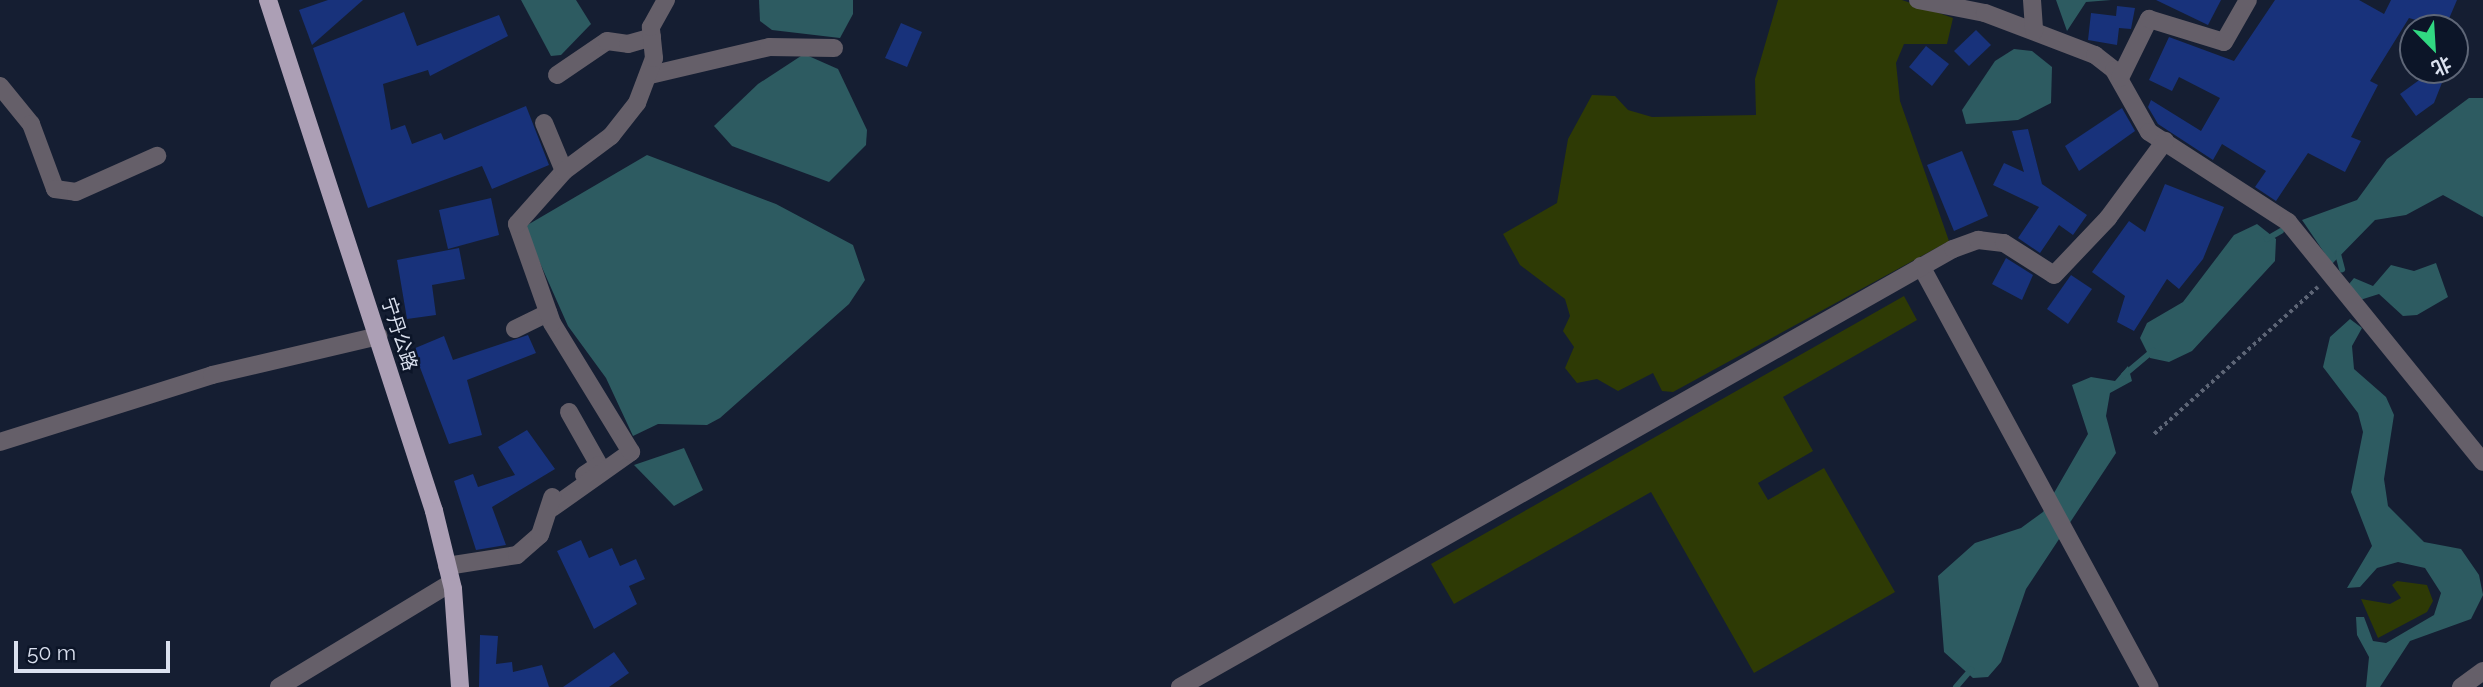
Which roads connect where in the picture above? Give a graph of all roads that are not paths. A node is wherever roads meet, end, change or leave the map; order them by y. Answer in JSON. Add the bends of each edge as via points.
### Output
{"nodes":[{"id":1,"x":268,"y":0,"type":"edge"},
{"id":2,"x":666,"y":0,"type":"edge"},
{"id":3,"x":1918,"y":0,"type":"edge"},
{"id":4,"x":2032,"y":0,"type":"edge"},
{"id":5,"x":2248,"y":0,"type":"edge"},
{"id":6,"x":2034,"y":31,"type":"junction"},
{"id":7,"x":652,"y":37,"type":"junction"},
{"id":8,"x":834,"y":48,"type":"dead end"},
{"id":9,"x":557,"y":75,"type":"dead end"},
{"id":10,"x":650,"y":75,"type":"junction"},
{"id":11,"x":2120,"y":78,"type":"junction"},
{"id":12,"x":0,"y":86,"type":"edge"},
{"id":13,"x":544,"y":123,"type":"dead end"},
{"id":14,"x":2165,"y":141,"type":"junction"},
{"id":15,"x":158,"y":156,"type":"dead end"},
{"id":16,"x":564,"y":171,"type":"junction"},
{"id":17,"x":1922,"y":266,"type":"junction"},
{"id":18,"x":548,"y":313,"type":"junction"},
{"id":19,"x":515,"y":329,"type":"dead end"},
{"id":20,"x":378,"y":337,"type":"junction"},
{"id":21,"x":569,"y":412,"type":"dead end"},
{"id":22,"x":0,"y":443,"type":"edge"},
{"id":23,"x":2483,"y":462,"type":"edge"},
{"id":24,"x":552,"y":508,"type":"junction"},
{"id":25,"x":449,"y":574,"type":"junction"},
{"id":26,"x":2483,"y":671,"type":"edge"},
{"id":27,"x":279,"y":687,"type":"edge"},
{"id":28,"x":460,"y":687,"type":"edge"},
{"id":29,"x":1180,"y":687,"type":"edge"},
{"id":30,"x":2150,"y":687,"type":"edge"},
{"id":31,"x":2461,"y":687,"type":"edge"}],
"edges":[{"from":1,"to":20,"type":"main road","name":"宁丹公路"},
{"from":2,"to":7,"type":"street"},
{"from":3,"to":6,"type":"street","via":[[1985,13]]},
{"from":4,"to":6,"type":"street"},
{"from":5,"to":11,"type":"street","via":[[2224,43],[2149,19]]},
{"from":6,"to":11,"type":"street","via":[[2095,55]]},
{"from":7,"to":9,"type":"street","via":[[628,44],[607,41]]},
{"from":7,"to":10,"type":"street"},
{"from":8,"to":10,"type":"street","via":[[769,47]]},
{"from":10,"to":16,"type":"street","via":[[611,136]]},
{"from":11,"to":14,"type":"street","via":[[2137,120]]},
{"from":12,"to":15,"type":"street","via":[[31,124],[55,190],[76,192]]},
{"from":13,"to":16,"type":"street"},
{"from":14,"to":17,"type":"street","via":[[2108,218],[2054,275],[2004,243],[1978,240]]},
{"from":14,"to":23,"type":"street","via":[[2288,222]]},
{"from":16,"to":18,"type":"street","via":[[517,224]]},
{"from":17,"to":29,"type":"street"},
{"from":17,"to":30,"type":"street"},
{"from":18,"to":19,"type":"street"},
{"from":18,"to":24,"type":"street","via":[[631,452]]},
{"from":20,"to":22,"type":"street","via":[[225,371]]},
{"from":20,"to":25,"type":"main road","name":"宁丹公路"},
{"from":21,"to":24,"type":"street","via":[[599,465],[551,498]]},
{"from":24,"to":25,"type":"street","via":[[540,535],[517,555]]},
{"from":25,"to":27,"type":"street"},
{"from":25,"to":28,"type":"main road","name":"宁丹公路"},
{"from":26,"to":31,"type":"street"}]}
